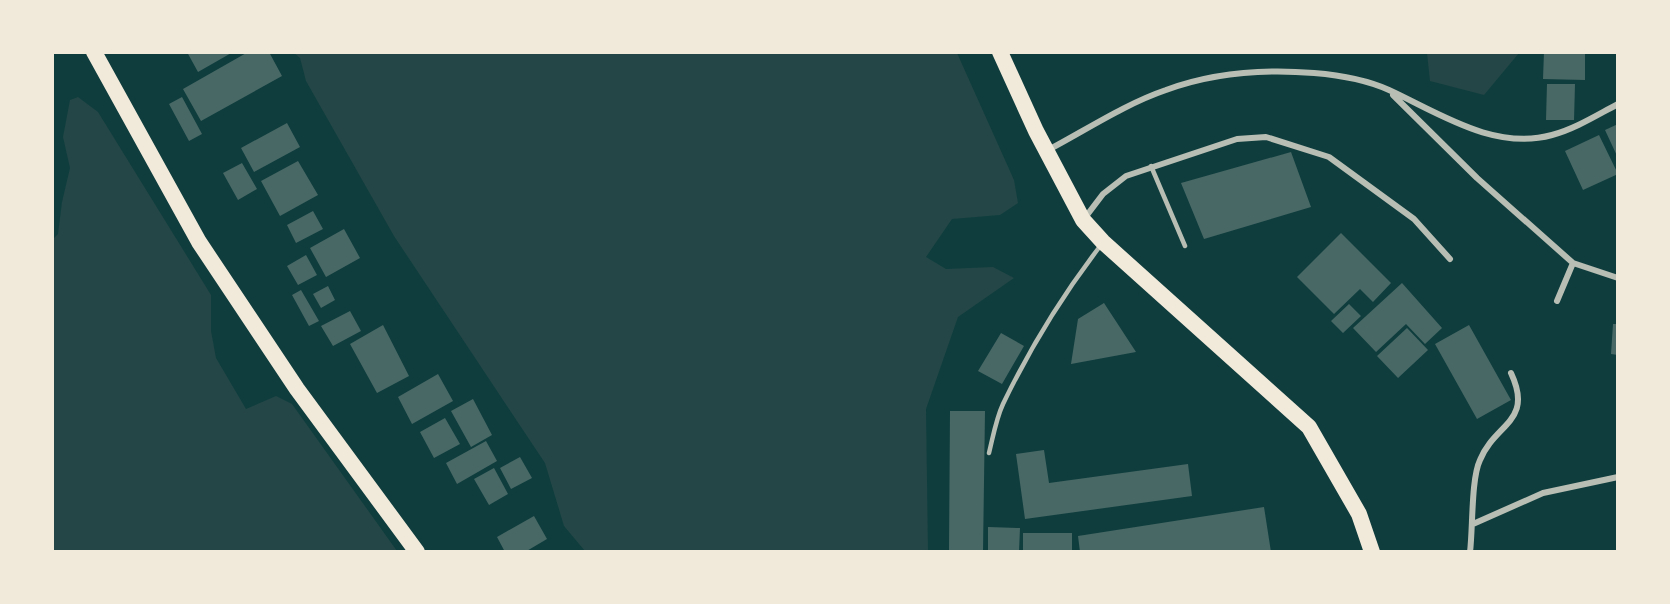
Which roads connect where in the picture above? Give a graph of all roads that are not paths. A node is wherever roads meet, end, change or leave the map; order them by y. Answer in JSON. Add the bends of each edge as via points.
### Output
{"nodes":[{"id":1,"x":94,"y":52,"type":"edge"},
{"id":2,"x":1000,"y":52,"type":"edge"},
{"id":3,"x":1388,"y":90,"type":"junction"},
{"id":4,"x":1617,"y":104,"type":"edge"},
{"id":5,"x":1048,"y":150,"type":"junction"},
{"id":6,"x":1151,"y":166,"type":"junction"},
{"id":7,"x":1083,"y":220,"type":"junction"},
{"id":8,"x":1103,"y":242,"type":"junction"},
{"id":9,"x":1185,"y":246,"type":"dead end"},
{"id":10,"x":1450,"y":259,"type":"dead end"},
{"id":11,"x":1573,"y":263,"type":"junction"},
{"id":12,"x":1617,"y":278,"type":"edge"},
{"id":13,"x":1557,"y":301,"type":"dead end"},
{"id":14,"x":1511,"y":373,"type":"dead end"},
{"id":15,"x":989,"y":453,"type":"dead end"},
{"id":16,"x":1617,"y":477,"type":"edge"},
{"id":17,"x":1473,"y":524,"type":"junction"},
{"id":18,"x":417,"y":552,"type":"edge"},
{"id":19,"x":1372,"y":552,"type":"edge"},
{"id":20,"x":1470,"y":552,"type":"edge"}],
"edges":[{"from":1,"to":18,"type":"highway","via":[[199,242],[297,389]]},
{"from":2,"to":5,"type":"highway"},
{"from":3,"to":4,"type":"street","via":[[1460,124],[1493,135],[1522,138],[1551,136]]},
{"from":3,"to":5,"type":"street","via":[[1364,81],[1314,73],[1235,73],[1163,90]]},
{"from":3,"to":11,"type":"street","via":[[1477,178]]},
{"from":5,"to":7,"type":"highway"},
{"from":6,"to":7,"type":"street","via":[[1114,183]]},
{"from":6,"to":9,"type":"lane"},
{"from":6,"to":10,"type":"street","via":[[1237,139],[1266,137],[1293,145],[1329,157],[1414,219]]},
{"from":7,"to":8,"type":"highway"},
{"from":8,"to":15,"type":"lane","via":[[1074,280],[1010,391]]},
{"from":8,"to":19,"type":"highway","via":[[1308,427],[1359,514]]},
{"from":11,"to":12,"type":"street"},
{"from":11,"to":13,"type":"street"},
{"from":14,"to":17,"type":"street","via":[[1520,395],[1518,406],[1509,424],[1480,458]]},
{"from":16,"to":17,"type":"street","via":[[1543,493]]},
{"from":17,"to":20,"type":"street"}]}
